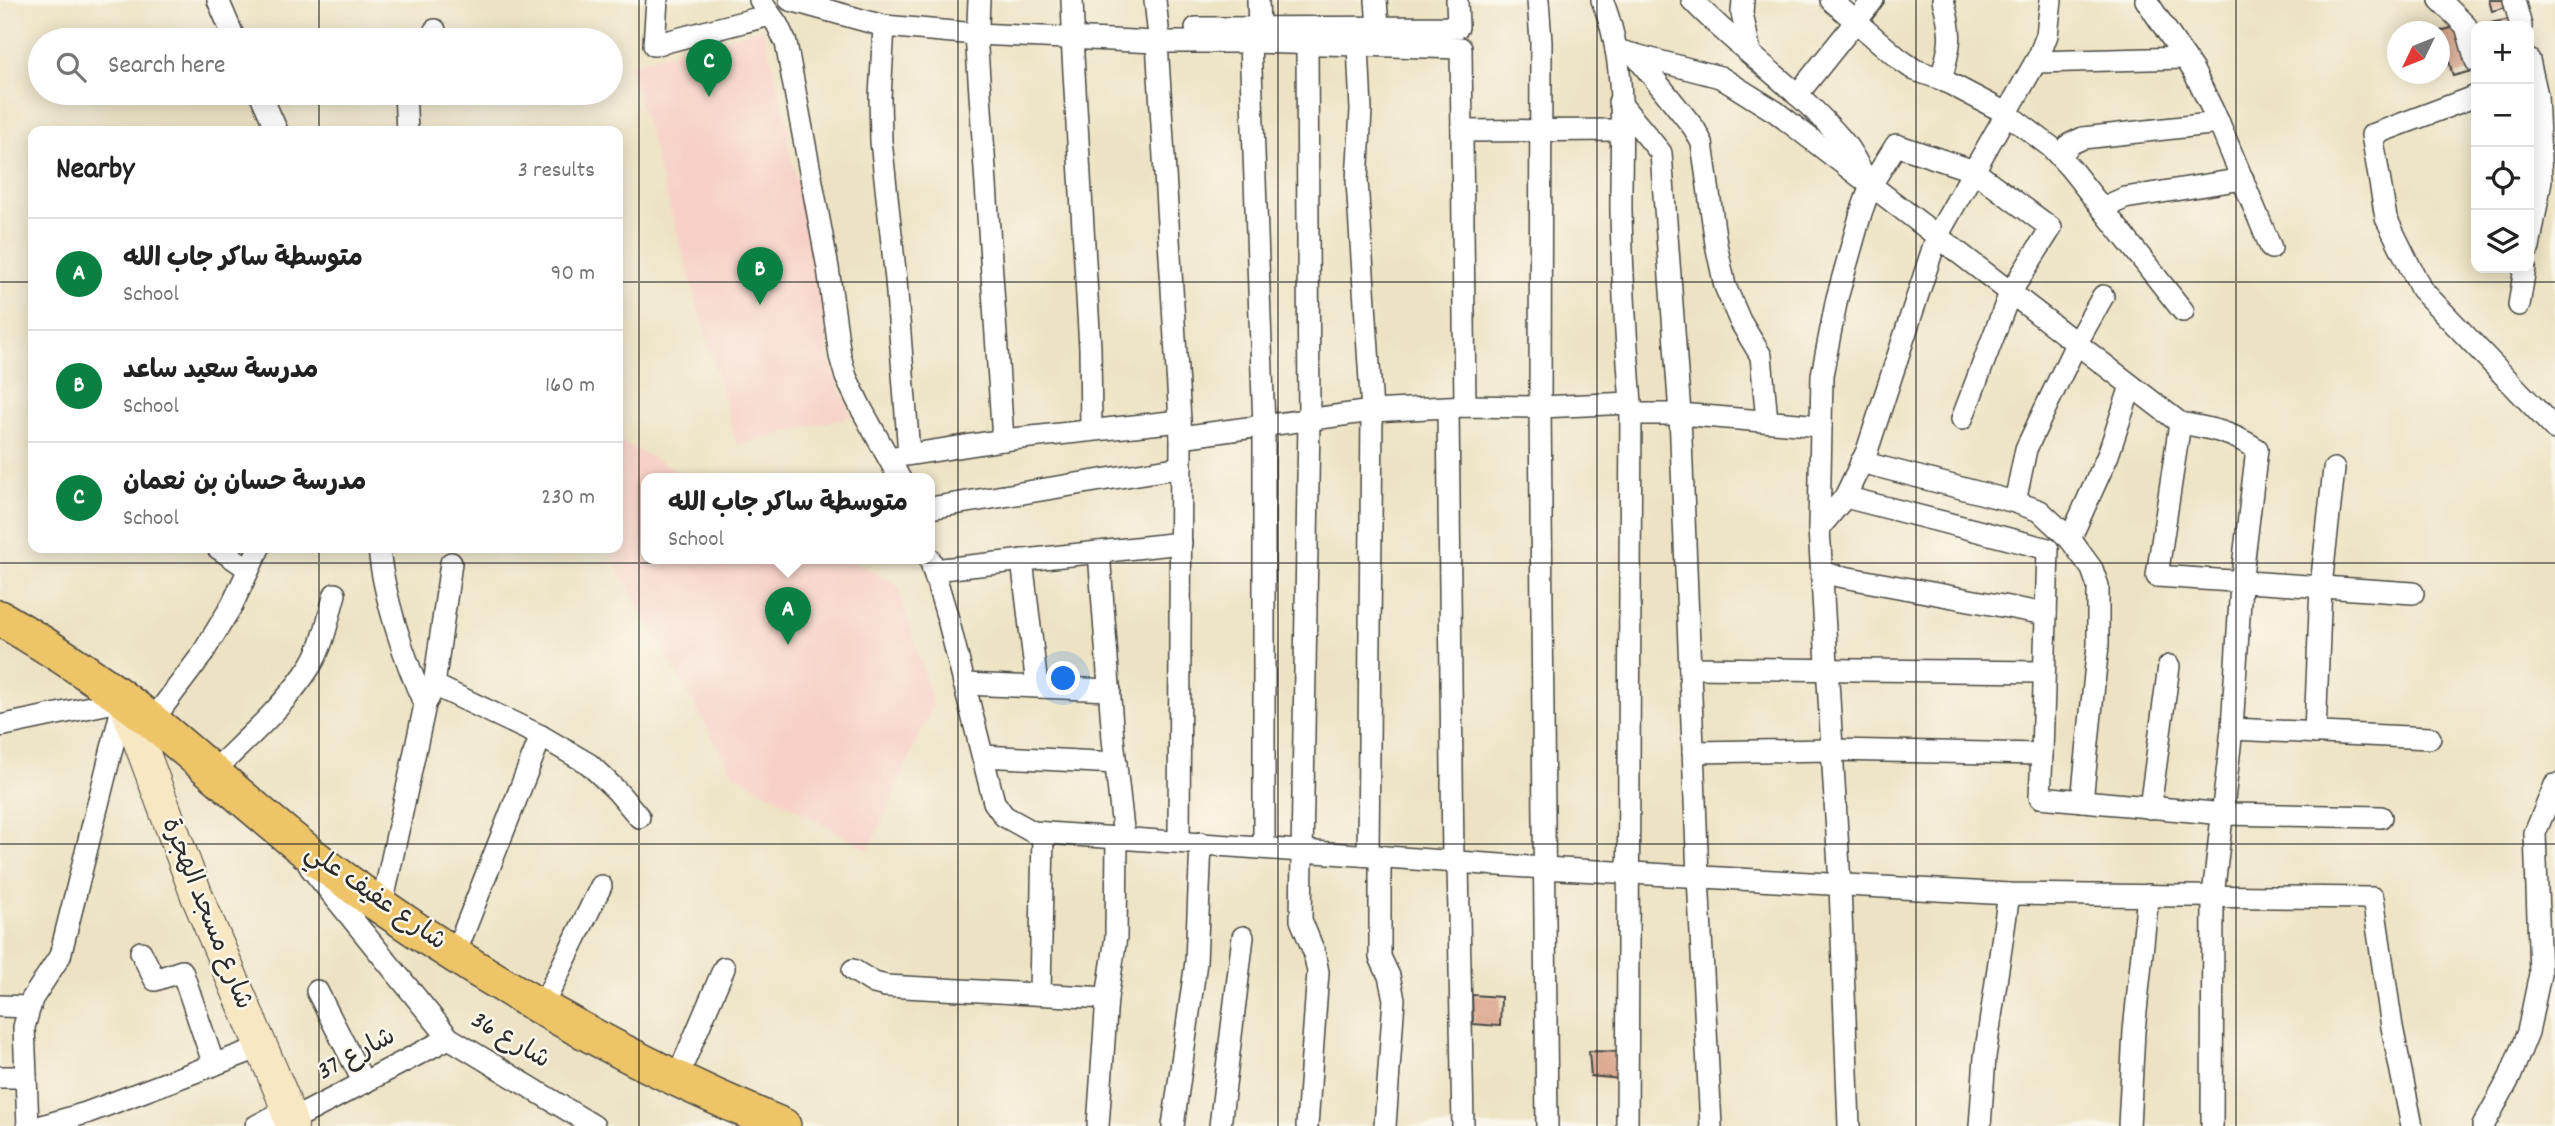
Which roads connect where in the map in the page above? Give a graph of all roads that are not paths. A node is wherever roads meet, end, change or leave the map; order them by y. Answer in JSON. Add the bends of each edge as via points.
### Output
{"nodes":[{"id":1,"x":218,"y":0,"type":"edge"},
{"id":2,"x":657,"y":0,"type":"edge"},
{"id":3,"x":790,"y":0,"type":"edge"},
{"id":4,"x":837,"y":0,"type":"edge"},
{"id":5,"x":979,"y":0,"type":"edge"},
{"id":6,"x":1072,"y":0,"type":"edge"},
{"id":7,"x":1155,"y":0,"type":"edge"},
{"id":8,"x":1258,"y":0,"type":"edge"},
{"id":9,"x":1376,"y":0,"type":"edge"},
{"id":10,"x":1457,"y":0,"type":"edge"},
{"id":11,"x":1538,"y":0,"type":"edge"},
{"id":12,"x":1602,"y":0,"type":"edge"},
{"id":13,"x":1692,"y":0,"type":"edge"},
{"id":14,"x":1743,"y":0,"type":"edge"},
{"id":15,"x":1831,"y":0,"type":"edge"},
{"id":16,"x":1873,"y":0,"type":"edge"},
{"id":17,"x":1943,"y":0,"type":"edge"},
{"id":18,"x":2051,"y":0,"type":"edge"},
{"id":19,"x":2146,"y":0,"type":"edge"},
{"id":20,"x":2440,"y":0,"type":"edge"},
{"id":21,"x":2514,"y":0,"type":"edge"},
{"id":22,"x":765,"y":7,"type":"edge"},
{"id":23,"x":1856,"y":20,"type":"junction"},
{"id":24,"x":2520,"y":21,"type":"edge"},
{"id":25,"x":884,"y":26,"type":"junction"},
{"id":26,"x":1378,"y":27,"type":"junction"},
{"id":27,"x":230,"y":28,"type":"edge"},
{"id":28,"x":977,"y":29,"type":"junction"},
{"id":29,"x":1073,"y":32,"type":"junction"},
{"id":30,"x":1254,"y":34,"type":"junction"},
{"id":31,"x":1157,"y":35,"type":"junction"},
{"id":32,"x":1307,"y":44,"type":"junction"},
{"id":33,"x":2471,"y":44,"type":"edge"},
{"id":34,"x":1358,"y":45,"type":"junction"},
{"id":35,"x":1626,"y":52,"type":"junction"},
{"id":36,"x":1750,"y":52,"type":"junction"},
{"id":37,"x":2185,"y":58,"type":"junction"},
{"id":38,"x":2036,"y":62,"type":"junction"},
{"id":39,"x":1941,"y":79,"type":"junction"},
{"id":40,"x":2534,"y":82,"type":"edge"},
{"id":41,"x":1797,"y":95,"type":"junction"},
{"id":42,"x":2471,"y":98,"type":"edge"},
{"id":43,"x":1619,"y":103,"type":"junction"},
{"id":44,"x":265,"y":105,"type":"edge"},
{"id":45,"x":406,"y":105,"type":"edge"},
{"id":46,"x":2006,"y":113,"type":"junction"},
{"id":47,"x":2219,"y":123,"type":"junction"},
{"id":48,"x":275,"y":126,"type":"edge"},
{"id":49,"x":407,"y":126,"type":"edge"},
{"id":50,"x":1541,"y":129,"type":"junction"},
{"id":51,"x":1620,"y":130,"type":"junction"},
{"id":52,"x":1462,"y":131,"type":"junction"},
{"id":53,"x":2060,"y":157,"type":"junction"},
{"id":54,"x":1974,"y":170,"type":"junction"},
{"id":55,"x":2243,"y":179,"type":"junction"},
{"id":56,"x":1871,"y":185,"type":"junction"},
{"id":57,"x":2102,"y":208,"type":"junction"},
{"id":58,"x":2534,"y":220,"type":"edge"},
{"id":59,"x":1937,"y":236,"type":"junction"},
{"id":60,"x":2271,"y":248,"type":"dead end"},
{"id":61,"x":2524,"y":273,"type":"edge"},
{"id":62,"x":2010,"y":293,"type":"junction"},
{"id":63,"x":2103,"y":296,"type":"dead end"},
{"id":64,"x":2519,"y":304,"type":"dead end"},
{"id":65,"x":2183,"y":311,"type":"dead end"},
{"id":66,"x":2076,"y":344,"type":"junction"},
{"id":67,"x":2131,"y":386,"type":"junction"},
{"id":68,"x":1457,"y":407,"type":"junction"},
{"id":69,"x":1540,"y":407,"type":"junction"},
{"id":70,"x":1631,"y":408,"type":"junction"},
{"id":71,"x":1372,"y":411,"type":"junction"},
{"id":72,"x":1680,"y":414,"type":"junction"},
{"id":73,"x":1962,"y":419,"type":"dead end"},
{"id":74,"x":1310,"y":420,"type":"junction"},
{"id":75,"x":1767,"y":421,"type":"junction"},
{"id":76,"x":2180,"y":423,"type":"junction"},
{"id":77,"x":1821,"y":426,"type":"junction"},
{"id":78,"x":1264,"y":427,"type":"junction"},
{"id":79,"x":1091,"y":429,"type":"junction"},
{"id":80,"x":1181,"y":429,"type":"junction"},
{"id":81,"x":2555,"y":429,"type":"edge"},
{"id":82,"x":1003,"y":440,"type":"junction"},
{"id":83,"x":899,"y":456,"type":"junction"},
{"id":84,"x":1861,"y":461,"type":"junction"},
{"id":85,"x":1181,"y":467,"type":"junction"},
{"id":86,"x":2334,"y":469,"type":"dead end"},
{"id":87,"x":900,"y":473,"type":"edge"},
{"id":88,"x":1845,"y":497,"type":"junction"},
{"id":89,"x":2015,"y":502,"type":"junction"},
{"id":90,"x":935,"y":507,"type":"edge"},
{"id":91,"x":1819,"y":528,"type":"junction"},
{"id":92,"x":2070,"y":538,"type":"junction"},
{"id":93,"x":1181,"y":542,"type":"junction"},
{"id":94,"x":1099,"y":552,"type":"junction"},
{"id":95,"x":225,"y":553,"type":"edge"},
{"id":96,"x":257,"y":553,"type":"edge"},
{"id":97,"x":380,"y":553,"type":"edge"},
{"id":98,"x":1022,"y":560,"type":"junction"},
{"id":99,"x":451,"y":563,"type":"dead end"},
{"id":100,"x":931,"y":565,"type":"edge"},
{"id":101,"x":249,"y":569,"type":"junction"},
{"id":102,"x":1822,"y":573,"type":"junction"},
{"id":103,"x":2241,"y":584,"type":"junction"},
{"id":104,"x":2321,"y":586,"type":"junction"},
{"id":105,"x":2413,"y":593,"type":"dead end"},
{"id":106,"x":335,"y":594,"type":"dead end"},
{"id":107,"x":2046,"y":614,"type":"junction"},
{"id":108,"x":0,"y":618,"type":"edge"},
{"id":109,"x":2169,"y":666,"type":"dead end"},
{"id":110,"x":1690,"y":668,"type":"junction"},
{"id":111,"x":1827,"y":671,"type":"junction"},
{"id":112,"x":2044,"y":672,"type":"junction"},
{"id":113,"x":964,"y":684,"type":"junction"},
{"id":114,"x":1037,"y":686,"type":"junction"},
{"id":115,"x":1110,"y":690,"type":"junction"},
{"id":116,"x":430,"y":695,"type":"junction"},
{"id":117,"x":124,"y":700,"type":"junction"},
{"id":118,"x":152,"y":721,"type":"junction"},
{"id":119,"x":0,"y":726,"type":"edge"},
{"id":120,"x":2232,"y":729,"type":"junction"},
{"id":121,"x":2315,"y":733,"type":"junction"},
{"id":122,"x":541,"y":736,"type":"junction"},
{"id":123,"x":2430,"y":738,"type":"dead end"},
{"id":124,"x":1831,"y":750,"type":"junction"},
{"id":125,"x":1693,"y":752,"type":"junction"},
{"id":126,"x":2042,"y":754,"type":"junction"},
{"id":127,"x":983,"y":756,"type":"junction"},
{"id":128,"x":1116,"y":763,"type":"junction"},
{"id":129,"x":212,"y":773,"type":"junction"},
{"id":130,"x":2555,"y":785,"type":"edge"},
{"id":131,"x":2082,"y":801,"type":"junction"},
{"id":132,"x":2150,"y":808,"type":"junction"},
{"id":133,"x":2224,"y":814,"type":"junction"},
{"id":134,"x":639,"y":817,"type":"dead end"},
{"id":135,"x":2381,"y":817,"type":"dead end"},
{"id":136,"x":276,"y":826,"type":"junction"},
{"id":137,"x":1043,"y":832,"type":"junction"},
{"id":138,"x":1120,"y":838,"type":"junction"},
{"id":139,"x":1179,"y":842,"type":"junction"},
{"id":140,"x":1201,"y":843,"type":"junction"},
{"id":141,"x":1264,"y":848,"type":"junction"},
{"id":142,"x":1303,"y":850,"type":"junction"},
{"id":143,"x":1374,"y":856,"type":"junction"},
{"id":144,"x":1456,"y":861,"type":"junction"},
{"id":145,"x":1543,"y":868,"type":"junction"},
{"id":146,"x":1628,"y":873,"type":"junction"},
{"id":147,"x":1698,"y":877,"type":"junction"},
{"id":148,"x":1840,"y":885,"type":"junction"},
{"id":149,"x":601,"y":886,"type":"dead end"},
{"id":150,"x":2009,"y":894,"type":"junction"},
{"id":151,"x":2148,"y":895,"type":"junction"},
{"id":152,"x":2213,"y":896,"type":"junction"},
{"id":153,"x":382,"y":905,"type":"junction"},
{"id":154,"x":1243,"y":937,"type":"dead end"},
{"id":155,"x":141,"y":952,"type":"dead end"},
{"id":156,"x":455,"y":954,"type":"junction"},
{"id":157,"x":724,"y":968,"type":"dead end"},
{"id":158,"x":853,"y":970,"type":"dead end"},
{"id":159,"x":2548,"y":970,"type":"edge"},
{"id":160,"x":317,"y":991,"type":"dead end"},
{"id":161,"x":1040,"y":993,"type":"junction"},
{"id":162,"x":1107,"y":998,"type":"junction"},
{"id":163,"x":0,"y":1006,"type":"edge"},
{"id":164,"x":30,"y":1007,"type":"junction"},
{"id":165,"x":542,"y":1007,"type":"junction"},
{"id":166,"x":449,"y":1038,"type":"junction"},
{"id":167,"x":261,"y":1047,"type":"junction"},
{"id":168,"x":214,"y":1065,"type":"junction"},
{"id":169,"x":0,"y":1077,"type":"edge"},
{"id":170,"x":26,"y":1077,"type":"junction"},
{"id":171,"x":677,"y":1078,"type":"junction"},
{"id":172,"x":364,"y":1083,"type":"junction"},
{"id":173,"x":290,"y":1119,"type":"edge"},
{"id":174,"x":28,"y":1126,"type":"edge"},
{"id":175,"x":42,"y":1126,"type":"edge"},
{"id":176,"x":257,"y":1126,"type":"edge"},
{"id":177,"x":594,"y":1126,"type":"edge"},
{"id":178,"x":783,"y":1126,"type":"edge"},
{"id":179,"x":1098,"y":1126,"type":"edge"},
{"id":180,"x":1173,"y":1126,"type":"edge"},
{"id":181,"x":1220,"y":1126,"type":"edge"},
{"id":182,"x":1307,"y":1126,"type":"edge"},
{"id":183,"x":1385,"y":1126,"type":"edge"},
{"id":184,"x":1462,"y":1126,"type":"edge"},
{"id":185,"x":1547,"y":1126,"type":"edge"},
{"id":186,"x":1627,"y":1126,"type":"edge"},
{"id":187,"x":1711,"y":1126,"type":"edge"},
{"id":188,"x":1849,"y":1126,"type":"edge"},
{"id":189,"x":1980,"y":1126,"type":"edge"},
{"id":190,"x":2129,"y":1126,"type":"edge"},
{"id":191,"x":2212,"y":1126,"type":"edge"},
{"id":192,"x":2412,"y":1126,"type":"edge"},
{"id":193,"x":2483,"y":1126,"type":"edge"}],
"edges":[{"from":1,"to":27,"type":"street"},
{"from":2,"to":22,"type":"street","via":[[654,45]]},
{"from":3,"to":25,"type":"street"},
{"from":4,"to":28,"type":"street"},
{"from":5,"to":28,"type":"street"},
{"from":6,"to":29,"type":"street"},
{"from":7,"to":31,"type":"street"},
{"from":8,"to":30,"type":"street"},
{"from":9,"to":26,"type":"street"},
{"from":10,"to":26,"type":"street","via":[[1458,27]]},
{"from":11,"to":50,"type":"street"},
{"from":12,"to":35,"type":"street"},
{"from":13,"to":36,"type":"street"},
{"from":14,"to":36,"type":"street"},
{"from":15,"to":23,"type":"street"},
{"from":16,"to":23,"type":"street"},
{"from":17,"to":39,"type":"street","via":[[1951,41]]},
{"from":18,"to":38,"type":"street","via":[[2047,34]]},
{"from":19,"to":37,"type":"street"},
{"from":20,"to":33,"type":"street","via":[[2466,26]]},
{"from":21,"to":24,"type":"street"},
{"from":22,"to":83,"type":"street","via":[[786,43],[846,377]]},
{"from":23,"to":39,"type":"street","via":[[1915,70]]},
{"from":23,"to":41,"type":"street"},
{"from":25,"to":28,"type":"street"},
{"from":25,"to":83,"type":"street","via":[[881,141],[896,280]]},
{"from":26,"to":30,"type":"street"},
{"from":28,"to":29,"type":"street"},
{"from":28,"to":82,"type":"street"},
{"from":29,"to":31,"type":"street"},
{"from":29,"to":79,"type":"street"},
{"from":30,"to":31,"type":"street"},
{"from":30,"to":32,"type":"street"},
{"from":30,"to":78,"type":"street"},
{"from":31,"to":80,"type":"street"},
{"from":32,"to":34,"type":"street"},
{"from":32,"to":74,"type":"street"},
{"from":34,"to":52,"type":"street","via":[[1461,48]]},
{"from":34,"to":71,"type":"street","via":[[1357,181]]},
{"from":35,"to":43,"type":"street"},
{"from":35,"to":56,"type":"street","via":[[1720,77],[1776,112]]},
{"from":35,"to":75,"type":"street","via":[[1702,143],[1725,286],[1761,356]]},
{"from":36,"to":41,"type":"street"},
{"from":37,"to":38,"type":"street"},
{"from":37,"to":47,"type":"street"},
{"from":38,"to":46,"type":"street"},
{"from":39,"to":46,"type":"street"},
{"from":40,"to":58,"type":"street","via":[[2541,180]]},
{"from":41,"to":56,"type":"street","via":[[1843,141]]},
{"from":42,"to":81,"type":"street","via":[[2372,135],[2386,218],[2421,289]]},
{"from":43,"to":51,"type":"street"},
{"from":43,"to":72,"type":"street","via":[[1661,153]]},
{"from":44,"to":48,"type":"street"},
{"from":45,"to":49,"type":"street"},
{"from":46,"to":53,"type":"street"},
{"from":46,"to":54,"type":"street"},
{"from":47,"to":53,"type":"street","via":[[2083,138],[2070,144]]},
{"from":47,"to":55,"type":"street"},
{"from":50,"to":51,"type":"street"},
{"from":50,"to":52,"type":"street"},
{"from":50,"to":69,"type":"street"},
{"from":51,"to":70,"type":"street","via":[[1622,284]]},
{"from":52,"to":68,"type":"street"},
{"from":53,"to":57,"type":"street"},
{"from":54,"to":56,"type":"street","via":[[1896,145]]},
{"from":54,"to":59,"type":"street"},
{"from":54,"to":62,"type":"street","via":[[2051,228]]},
{"from":55,"to":57,"type":"street","via":[[2125,198]]},
{"from":55,"to":60,"type":"street"},
{"from":56,"to":59,"type":"street"},
{"from":56,"to":77,"type":"street","via":[[1825,355]]},
{"from":57,"to":65,"type":"street"},
{"from":59,"to":62,"type":"street"},
{"from":59,"to":84,"type":"street"},
{"from":61,"to":64,"type":"street"},
{"from":62,"to":66,"type":"street"},
{"from":62,"to":73,"type":"street"},
{"from":63,"to":66,"type":"street"},
{"from":66,"to":67,"type":"street"},
{"from":66,"to":89,"type":"street","via":[[2026,449]]},
{"from":67,"to":76,"type":"street"},
{"from":67,"to":92,"type":"street","via":[[2108,455]]},
{"from":68,"to":69,"type":"street"},
{"from":68,"to":71,"type":"street"},
{"from":68,"to":144,"type":"street"},
{"from":69,"to":70,"type":"street"},
{"from":69,"to":145,"type":"street"},
{"from":70,"to":72,"type":"street"},
{"from":70,"to":146,"type":"street"},
{"from":71,"to":74,"type":"street"},
{"from":71,"to":143,"type":"street"},
{"from":72,"to":75,"type":"street"},
{"from":72,"to":110,"type":"street"},
{"from":74,"to":78,"type":"street"},
{"from":74,"to":142,"type":"street"},
{"from":75,"to":77,"type":"street"},
{"from":76,"to":103,"type":"street","via":[[2237,436],[2257,449]]},
{"from":76,"to":103,"type":"street","via":[[2157,576]]},
{"from":77,"to":91,"type":"street"},
{"from":78,"to":80,"type":"street"},
{"from":78,"to":141,"type":"street"},
{"from":79,"to":80,"type":"street"},
{"from":79,"to":82,"type":"street"},
{"from":80,"to":85,"type":"street"},
{"from":82,"to":83,"type":"street"},
{"from":83,"to":87,"type":"street"},
{"from":84,"to":88,"type":"street"},
{"from":84,"to":89,"type":"street"},
{"from":85,"to":90,"type":"street"},
{"from":85,"to":93,"type":"street"},
{"from":86,"to":104,"type":"street"},
{"from":88,"to":91,"type":"street"},
{"from":88,"to":107,"type":"street","via":[[2048,549]]},
{"from":89,"to":92,"type":"street","via":[[2040,511]]},
{"from":91,"to":102,"type":"street"},
{"from":92,"to":131,"type":"street","via":[[2098,586],[2098,645]]},
{"from":93,"to":94,"type":"street"},
{"from":93,"to":139,"type":"street"},
{"from":94,"to":98,"type":"street"},
{"from":94,"to":115,"type":"street"},
{"from":95,"to":101,"type":"street"},
{"from":96,"to":101,"type":"street"},
{"from":97,"to":116,"type":"street","via":[[412,677]]},
{"from":98,"to":100,"type":"street"},
{"from":98,"to":114,"type":"street"},
{"from":99,"to":116,"type":"street"},
{"from":100,"to":113,"type":"street"},
{"from":101,"to":118,"type":"street","via":[[201,656]]},
{"from":102,"to":107,"type":"street"},
{"from":102,"to":111,"type":"street"},
{"from":103,"to":104,"type":"street"},
{"from":103,"to":120,"type":"street"},
{"from":104,"to":105,"type":"street"},
{"from":104,"to":121,"type":"street"},
{"from":106,"to":129,"type":"street","via":[[311,665],[286,699]]},
{"from":107,"to":112,"type":"street"},
{"from":108,"to":117,"type":"main road","name":"شارع عفيف علي","via":[[63,655]]},
{"from":109,"to":132,"type":"street"},
{"from":110,"to":111,"type":"street"},
{"from":110,"to":125,"type":"street"},
{"from":111,"to":112,"type":"street"},
{"from":111,"to":124,"type":"street"},
{"from":112,"to":126,"type":"street"},
{"from":113,"to":114,"type":"street"},
{"from":113,"to":127,"type":"street"},
{"from":114,"to":115,"type":"street"},
{"from":115,"to":128,"type":"street"},
{"from":116,"to":122,"type":"street"},
{"from":116,"to":153,"type":"street"},
{"from":117,"to":118,"type":"main road","name":"شارع عفيف علي"},
{"from":117,"to":119,"type":"street"},
{"from":117,"to":164,"type":"street","via":[[60,956]]},
{"from":117,"to":167,"type":"street","name":"شارع مسجد الهجرة","via":[[197,896]]},
{"from":118,"to":129,"type":"main road","name":"شارع عفيف علي"},
{"from":120,"to":121,"type":"street"},
{"from":120,"to":133,"type":"street"},
{"from":121,"to":123,"type":"street"},
{"from":122,"to":134,"type":"street","via":[[589,764]]},
{"from":122,"to":156,"type":"street"},
{"from":124,"to":125,"type":"street"},
{"from":124,"to":126,"type":"street"},
{"from":124,"to":148,"type":"street"},
{"from":125,"to":147,"type":"street"},
{"from":126,"to":131,"type":"street","via":[[2040,797]]},
{"from":127,"to":128,"type":"street"},
{"from":127,"to":137,"type":"street","via":[[994,802],[1004,816],[1033,832]]},
{"from":128,"to":138,"type":"street"},
{"from":129,"to":136,"type":"main road","name":"شارع عفيف علي"},
{"from":130,"to":159,"type":"street","via":[[2535,832]]},
{"from":131,"to":132,"type":"street"},
{"from":132,"to":133,"type":"street"},
{"from":133,"to":135,"type":"street"},
{"from":133,"to":152,"type":"street"},
{"from":136,"to":153,"type":"main road","name":"شارع عفيف علي"},
{"from":136,"to":166,"type":"street","name":"شارع 36"},
{"from":137,"to":138,"type":"street"},
{"from":137,"to":161,"type":"street"},
{"from":138,"to":139,"type":"street"},
{"from":138,"to":162,"type":"street","via":[[1116,937]]},
{"from":139,"to":140,"type":"street"},
{"from":140,"to":141,"type":"street"},
{"from":140,"to":180,"type":"street","via":[[1196,962]]},
{"from":141,"to":142,"type":"street"},
{"from":142,"to":143,"type":"street"},
{"from":142,"to":182,"type":"street","via":[[1301,920],[1318,972]]},
{"from":143,"to":144,"type":"street"},
{"from":143,"to":183,"type":"street","via":[[1380,957],[1394,999]]},
{"from":144,"to":145,"type":"street"},
{"from":144,"to":184,"type":"street"},
{"from":145,"to":146,"type":"street"},
{"from":145,"to":185,"type":"street"},
{"from":146,"to":147,"type":"street"},
{"from":146,"to":186,"type":"street"},
{"from":147,"to":148,"type":"street"},
{"from":147,"to":187,"type":"street"},
{"from":148,"to":150,"type":"street"},
{"from":148,"to":188,"type":"street"},
{"from":149,"to":165,"type":"street"},
{"from":150,"to":151,"type":"street"},
{"from":150,"to":189,"type":"street","via":[[1985,1056]]},
{"from":151,"to":152,"type":"street"},
{"from":151,"to":190,"type":"street"},
{"from":152,"to":191,"type":"street"},
{"from":152,"to":192,"type":"street","via":[[2373,898]]},
{"from":153,"to":156,"type":"main road","name":"شارع عفيف علي"},
{"from":154,"to":181,"type":"street"},
{"from":155,"to":168,"type":"street","via":[[155,980],[182,971]]},
{"from":156,"to":165,"type":"main road","name":"شارع عفيف علي"},
{"from":157,"to":171,"type":"street"},
{"from":158,"to":161,"type":"street","via":[[886,986]]},
{"from":159,"to":193,"type":"street","via":[[2510,1077]]},
{"from":160,"to":172,"type":"street"},
{"from":161,"to":162,"type":"street"},
{"from":162,"to":179,"type":"street"},
{"from":163,"to":164,"type":"street"},
{"from":164,"to":170,"type":"street","via":[[24,1027]]},
{"from":165,"to":171,"type":"main road","name":"شارع عفيف علي"},
{"from":166,"to":172,"type":"street","name":"شارع 37"},
{"from":166,"to":177,"type":"street","name":"شارع 36"},
{"from":167,"to":168,"type":"street"},
{"from":167,"to":173,"type":"street","name":"شارع مسجد الهجرة"},
{"from":168,"to":175,"type":"street"},
{"from":169,"to":170,"type":"street"},
{"from":170,"to":174,"type":"street"},
{"from":171,"to":178,"type":"main road","name":"شارع عفيف علي"},
{"from":172,"to":173,"type":"street","name":"شارع 37"},
{"from":173,"to":176,"type":"street","name":"شارع 37"}]}
